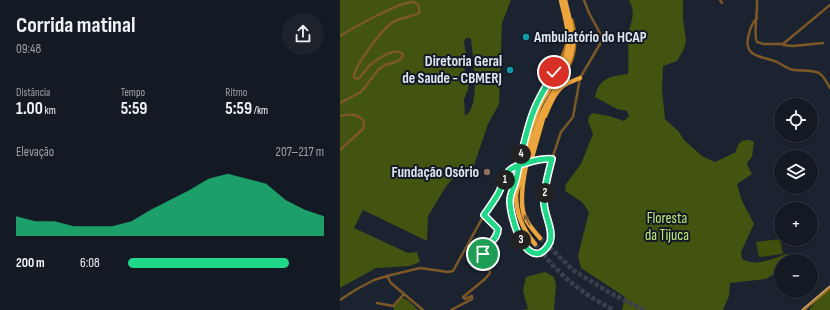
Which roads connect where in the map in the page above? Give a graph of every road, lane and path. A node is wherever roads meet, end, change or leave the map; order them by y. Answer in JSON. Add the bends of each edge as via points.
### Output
{"nodes":[{"id":1,"x":560,"y":0,"type":"edge"},
{"id":2,"x":566,"y":0,"type":"edge"},
{"id":3,"x":584,"y":0,"type":"edge"},
{"id":4,"x":720,"y":0,"type":"edge"},
{"id":5,"x":756,"y":0,"type":"edge"},
{"id":6,"x":722,"y":3,"type":"dead end"},
{"id":7,"x":830,"y":5,"type":"edge"},
{"id":8,"x":757,"y":18,"type":"junction"},
{"id":9,"x":340,"y":36,"type":"edge"},
{"id":10,"x":823,"y":43,"type":"dead end"},
{"id":11,"x":783,"y":44,"type":"junction"},
{"id":12,"x":580,"y":78,"type":"junction"},
{"id":13,"x":830,"y":88,"type":"edge"},
{"id":14,"x":543,"y":94,"type":"junction"},
{"id":15,"x":550,"y":98,"type":"junction"},
{"id":16,"x":340,"y":103,"type":"edge"},
{"id":17,"x":544,"y":104,"type":"junction"},
{"id":18,"x":340,"y":116,"type":"edge"},
{"id":19,"x":537,"y":136,"type":"junction"},
{"id":20,"x":340,"y":150,"type":"edge"},
{"id":21,"x":552,"y":159,"type":"junction"},
{"id":22,"x":515,"y":183,"type":"junction"},
{"id":23,"x":521,"y":199,"type":"junction"},
{"id":24,"x":484,"y":215,"type":"junction"},
{"id":25,"x":523,"y":227,"type":"junction"},
{"id":26,"x":540,"y":238,"type":"tunnel mouth"},
{"id":27,"x":535,"y":244,"type":"tunnel mouth"},
{"id":28,"x":387,"y":276,"type":"junction"},
{"id":29,"x":830,"y":287,"type":"edge"},
{"id":30,"x":404,"y":294,"type":"junction"},
{"id":31,"x":340,"y":300,"type":"edge"},
{"id":32,"x":377,"y":303,"type":"dead end"},
{"id":33,"x":423,"y":310,"type":"edge"},
{"id":34,"x":451,"y":310,"type":"edge"},
{"id":35,"x":803,"y":310,"type":"edge"}],
"edges":[{"from":1,"to":14,"type":"main road","via":[[566,26],[566,46]]},
{"from":1,"to":17,"type":"highway","bridge":true,"via":[[567,28],[568,46],[563,64]]},
{"from":2,"to":15,"type":"main road","via":[[574,27],[575,48],[570,65]]},
{"from":2,"to":17,"type":"highway","bridge":true,"via":[[572,29],[572,49],[567,66]]},
{"from":3,"to":12,"type":"street","via":[[602,38]]},
{"from":4,"to":6,"type":"street"},
{"from":5,"to":8,"type":"street"},
{"from":7,"to":11,"type":"street"},
{"from":8,"to":11,"type":"street","via":[[754,36],[757,42]]},
{"from":8,"to":13,"type":"street","via":[[752,23],[747,43],[752,53],[793,70],[822,75]]},
{"from":9,"to":16,"type":"street","via":[[395,7],[413,1],[419,7],[418,13],[394,21],[386,28],[353,76],[358,79],[369,66],[391,52],[401,52],[401,59],[379,69],[361,92]]},
{"from":10,"to":11,"type":"street","via":[[792,46]]},
{"from":12,"to":19,"type":"highway","via":[[559,90],[552,100]]},
{"from":12,"to":21,"type":"street","via":[[574,117],[561,132]]},
{"from":14,"to":15,"type":"main road","bridge":true},
{"from":14,"to":22,"type":"main road","via":[[528,126]]},
{"from":15,"to":19,"type":"highway"},
{"from":17,"to":23,"type":"highway","via":[[533,139]]},
{"from":17,"to":25,"type":"highway","via":[[531,129],[517,191],[517,209]]},
{"from":18,"to":20,"type":"street","via":[[359,115],[364,124],[363,129]]},
{"from":19,"to":23,"type":"highway"},
{"from":21,"to":22,"type":"street","via":[[544,200],[551,235],[547,247],[540,253],[526,249],[511,215],[511,191]]},
{"from":21,"to":24,"type":"street","bridge":true,"via":[[536,160],[508,172],[498,195]]},
{"from":22,"to":25,"type":"highway","via":[[514,207]]},
{"from":26,"to":23,"type":"highway","one_way":true,"via":[[526,220]]},
{"from":24,"to":28,"type":"street","via":[[453,271],[420,268]]},
{"from":24,"to":34,"type":"street","via":[[498,229],[496,237],[483,254],[490,274],[463,297],[465,299],[472,296],[472,299]]},
{"from":25,"to":27,"type":"highway"},
{"from":28,"to":30,"type":"street"},
{"from":28,"to":31,"type":"street","via":[[374,280]]},
{"from":29,"to":35,"type":"main road"},
{"from":30,"to":32,"type":"street","via":[[393,306]]},
{"from":30,"to":33,"type":"street"}]}
